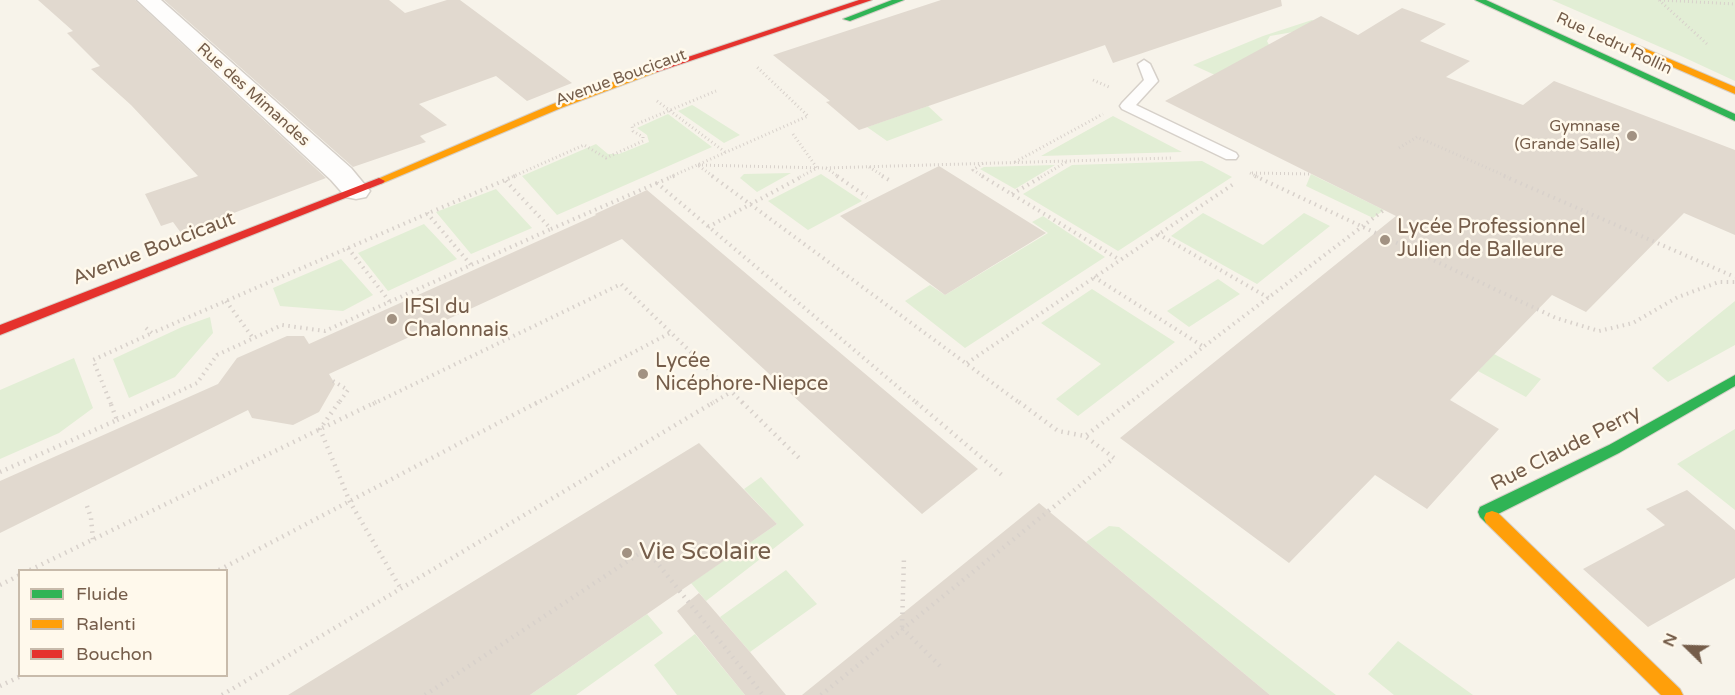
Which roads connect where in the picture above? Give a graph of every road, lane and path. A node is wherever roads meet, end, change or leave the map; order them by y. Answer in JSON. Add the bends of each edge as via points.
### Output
{"nodes":[{"id":1,"x":148,"y":0,"type":"edge"},
{"id":2,"x":868,"y":0,"type":"edge"},
{"id":3,"x":900,"y":0,"type":"edge"},
{"id":4,"x":1479,"y":0,"type":"edge"},
{"id":5,"x":1659,"y":0,"type":"edge"},
{"id":6,"x":1735,"y":4,"type":"edge"},
{"id":7,"x":1620,"y":41,"type":"dead end"},
{"id":8,"x":1711,"y":48,"type":"dead end"},
{"id":9,"x":753,"y":63,"type":"dead end"},
{"id":10,"x":1144,"y":64,"type":"dead end"},
{"id":11,"x":716,"y":91,"type":"dead end"},
{"id":12,"x":1735,"y":91,"type":"edge"},
{"id":13,"x":651,"y":95,"type":"dead end"},
{"id":14,"x":1127,"y":106,"type":"junction"},
{"id":15,"x":669,"y":110,"type":"junction"},
{"id":16,"x":1735,"y":118,"type":"edge"},
{"id":17,"x":793,"y":134,"type":"dead end"},
{"id":18,"x":1399,"y":148,"type":"dead end"},
{"id":19,"x":725,"y":153,"type":"junction"},
{"id":20,"x":1231,"y":156,"type":"joint"},
{"id":21,"x":1173,"y":158,"type":"dead end"},
{"id":22,"x":1068,"y":161,"type":"junction"},
{"id":23,"x":1014,"y":162,"type":"junction"},
{"id":24,"x":984,"y":163,"type":"junction"},
{"id":25,"x":698,"y":165,"type":"junction"},
{"id":26,"x":868,"y":166,"type":"junction"},
{"id":27,"x":817,"y":168,"type":"junction"},
{"id":28,"x":825,"y":168,"type":"junction"},
{"id":29,"x":1250,"y":173,"type":"junction"},
{"id":30,"x":1311,"y":174,"type":"dead end"},
{"id":31,"x":505,"y":180,"type":"junction"},
{"id":32,"x":891,"y":181,"type":"dead end"},
{"id":33,"x":657,"y":183,"type":"junction"},
{"id":34,"x":356,"y":191,"type":"junction"},
{"id":35,"x":1012,"y":194,"type":"junction"},
{"id":36,"x":867,"y":197,"type":"dead end"},
{"id":37,"x":752,"y":204,"type":"junction"},
{"id":38,"x":1384,"y":210,"type":"dead end"},
{"id":39,"x":427,"y":213,"type":"junction"},
{"id":40,"x":1364,"y":226,"type":"junction"},
{"id":41,"x":708,"y":227,"type":"junction"},
{"id":42,"x":551,"y":229,"type":"junction"},
{"id":43,"x":1158,"y":234,"type":"junction"},
{"id":44,"x":348,"y":248,"type":"junction"},
{"id":45,"x":1120,"y":260,"type":"junction"},
{"id":46,"x":471,"y":265,"type":"junction"},
{"id":47,"x":1094,"y":277,"type":"junction"},
{"id":48,"x":1735,"y":277,"type":"edge"},
{"id":49,"x":1735,"y":282,"type":"edge"},
{"id":50,"x":1269,"y":297,"type":"junction"},
{"id":51,"x":226,"y":301,"type":"junction"},
{"id":52,"x":390,"y":302,"type":"junction"},
{"id":53,"x":146,"y":328,"type":"dead end"},
{"id":54,"x":0,"y":330,"type":"edge"},
{"id":55,"x":152,"y":333,"type":"junction"},
{"id":56,"x":670,"y":333,"type":"junction"},
{"id":57,"x":253,"y":338,"type":"junction"},
{"id":58,"x":1204,"y":346,"type":"junction"},
{"id":59,"x":967,"y":363,"type":"junction"},
{"id":60,"x":1735,"y":380,"type":"edge"},
{"id":61,"x":333,"y":381,"type":"dead end"},
{"id":62,"x":731,"y":392,"type":"junction"},
{"id":63,"x":117,"y":420,"type":"junction"},
{"id":64,"x":320,"y":429,"type":"junction"},
{"id":65,"x":1085,"y":436,"type":"junction"},
{"id":66,"x":800,"y":459,"type":"dead end"},
{"id":67,"x":0,"y":472,"type":"edge"},
{"id":68,"x":1003,"y":476,"type":"dead end"},
{"id":69,"x":350,"y":502,"type":"junction"},
{"id":70,"x":87,"y":506,"type":"dead end"},
{"id":71,"x":93,"y":540,"type":"junction"},
{"id":72,"x":904,"y":557,"type":"dead end"},
{"id":73,"x":32,"y":569,"type":"edge"},
{"id":74,"x":221,"y":569,"type":"edge"},
{"id":75,"x":18,"y":576,"type":"edge"},
{"id":76,"x":0,"y":585,"type":"edge"},
{"id":77,"x":401,"y":589,"type":"junction"},
{"id":78,"x":902,"y":628,"type":"junction"},
{"id":79,"x":941,"y":667,"type":"dead end"},
{"id":80,"x":18,"y":677,"type":"edge"},
{"id":81,"x":0,"y":686,"type":"edge"},
{"id":82,"x":222,"y":695,"type":"edge"},
{"id":83,"x":425,"y":695,"type":"edge"},
{"id":84,"x":764,"y":695,"type":"edge"},
{"id":85,"x":821,"y":695,"type":"edge"},
{"id":86,"x":1674,"y":695,"type":"edge"}],
"edges":[{"from":1,"to":34,"type":"street","name":"Rue des Mimandes"},
{"from":2,"to":34,"type":"main road","name":"Avenue Boucicaut","via":[[659,68],[557,106]]},
{"from":3,"to":34,"type":"main road","name":"Avenue Boucicaut","via":[[681,72]]},
{"from":4,"to":16,"type":"main road","name":"Rue Ledru Rollin"},
{"from":5,"to":6,"type":"path"},
{"from":5,"to":8,"type":"path"},
{"from":7,"to":12,"type":"main road","name":"Rue Ledru Rollin"},
{"from":9,"to":19,"type":"path","via":[[808,116]]},
{"from":10,"to":14,"type":"lane","via":[[1151,81]]},
{"from":11,"to":15,"type":"path"},
{"from":13,"to":15,"type":"path"},
{"from":14,"to":20,"type":"lane"},
{"from":14,"to":23,"type":"path","via":[[1107,112]]},
{"from":15,"to":19,"type":"path"},
{"from":15,"to":31,"type":"path","via":[[632,126],[643,141],[606,158],[584,146]]},
{"from":17,"to":27,"type":"path"},
{"from":18,"to":48,"type":"path","via":[[1417,137]]},
{"from":19,"to":25,"type":"path"},
{"from":20,"to":29,"type":"path"},
{"from":21,"to":22,"type":"path"},
{"from":22,"to":23,"type":"path"},
{"from":22,"to":35,"type":"path"},
{"from":23,"to":24,"type":"path"},
{"from":24,"to":26,"type":"path"},
{"from":24,"to":35,"type":"path","via":[[973,170]]},
{"from":25,"to":27,"type":"path"},
{"from":25,"to":33,"type":"path"},
{"from":25,"to":37,"type":"path"},
{"from":26,"to":28,"type":"path"},
{"from":26,"to":32,"type":"path"},
{"from":27,"to":28,"type":"path"},
{"from":27,"to":37,"type":"path"},
{"from":28,"to":36,"type":"path"},
{"from":29,"to":30,"type":"path"},
{"from":29,"to":40,"type":"path"},
{"from":29,"to":43,"type":"path"},
{"from":31,"to":39,"type":"path"},
{"from":31,"to":42,"type":"path"},
{"from":33,"to":41,"type":"path"},
{"from":33,"to":42,"type":"path"},
{"from":34,"to":54,"type":"main road","name":"Avenue Boucicaut"},
{"from":35,"to":45,"type":"path"},
{"from":37,"to":41,"type":"path"},
{"from":37,"to":59,"type":"path"},
{"from":38,"to":40,"type":"path"},
{"from":39,"to":44,"type":"path"},
{"from":39,"to":46,"type":"path"},
{"from":40,"to":49,"type":"path","via":[[1556,318],[1599,331],[1633,323],[1678,297],[1719,282]]},
{"from":40,"to":50,"type":"path"},
{"from":41,"to":68,"type":"path"},
{"from":42,"to":46,"type":"path"},
{"from":43,"to":45,"type":"path"},
{"from":43,"to":50,"type":"path"},
{"from":44,"to":51,"type":"path"},
{"from":44,"to":52,"type":"path"},
{"from":45,"to":47,"type":"path"},
{"from":46,"to":52,"type":"path"},
{"from":47,"to":58,"type":"path"},
{"from":47,"to":59,"type":"path"},
{"from":50,"to":58,"type":"path"},
{"from":51,"to":55,"type":"path"},
{"from":51,"to":57,"type":"path"},
{"from":52,"to":57,"type":"path","via":[[325,331],[282,325]]},
{"from":53,"to":55,"type":"path"},
{"from":55,"to":63,"type":"path","via":[[93,360]]},
{"from":56,"to":62,"type":"path"},
{"from":56,"to":64,"type":"path","via":[[621,284]]},
{"from":56,"to":69,"type":"path"},
{"from":57,"to":63,"type":"path","via":[[217,354],[197,383]]},
{"from":58,"to":65,"type":"path"},
{"from":59,"to":65,"type":"path","via":[[1058,431]]},
{"from":60,"to":86,"type":"main road","name":"Rue Claude Perry","via":[[1614,449],[1486,512]]},
{"from":61,"to":64,"type":"path","via":[[348,390]]},
{"from":62,"to":66,"type":"path"},
{"from":62,"to":77,"type":"path"},
{"from":63,"to":67,"type":"path"},
{"from":64,"to":69,"type":"path"},
{"from":64,"to":71,"type":"path"},
{"from":65,"to":78,"type":"path","via":[[1114,458]]},
{"from":69,"to":74,"type":"path"},
{"from":69,"to":77,"type":"path"},
{"from":70,"to":71,"type":"path"},
{"from":71,"to":73,"type":"path"},
{"from":72,"to":78,"type":"path"},
{"from":75,"to":76,"type":"path"},
{"from":77,"to":82,"type":"path"},
{"from":78,"to":79,"type":"path"},
{"from":78,"to":85,"type":"path"},
{"from":80,"to":81,"type":"path"},
{"from":83,"to":84,"type":"path","via":[[646,549]]}]}
